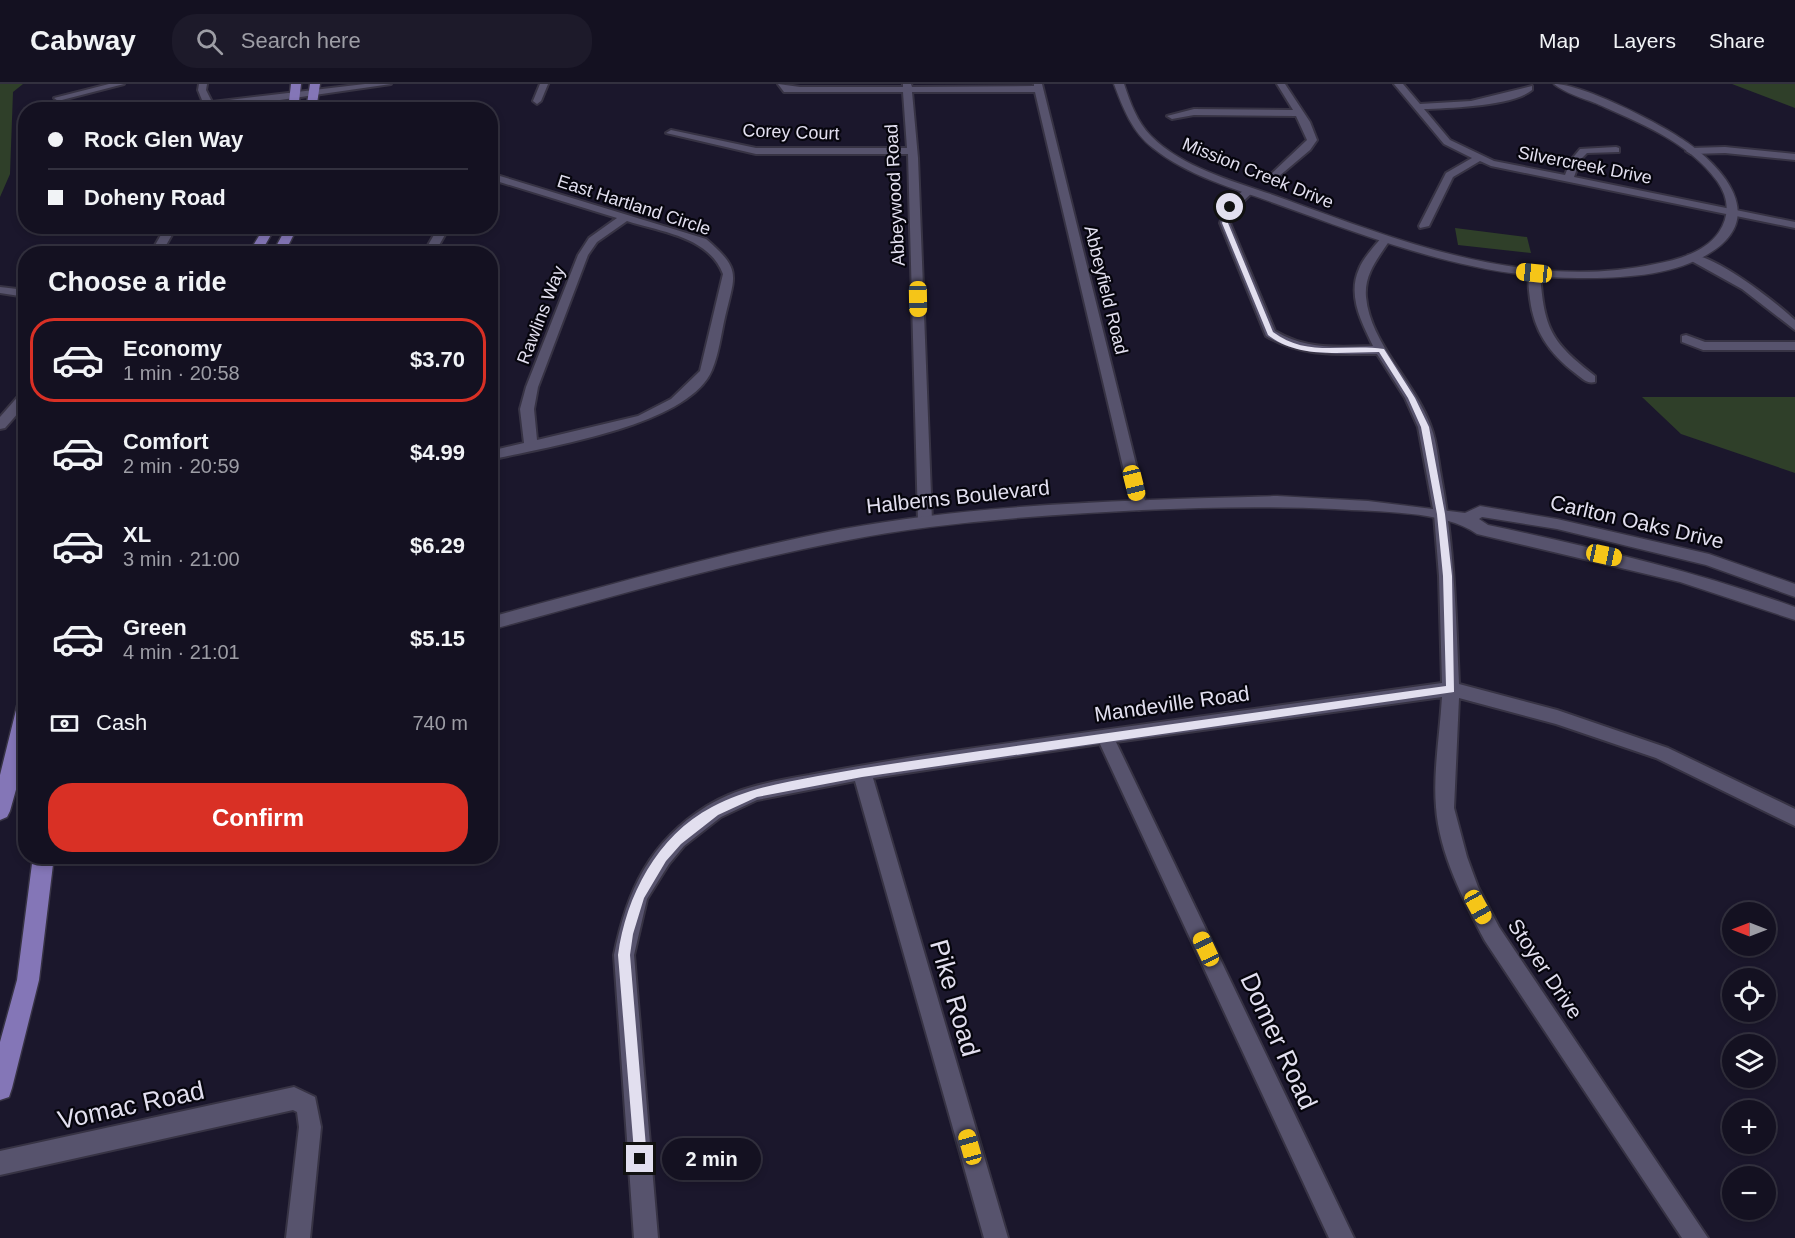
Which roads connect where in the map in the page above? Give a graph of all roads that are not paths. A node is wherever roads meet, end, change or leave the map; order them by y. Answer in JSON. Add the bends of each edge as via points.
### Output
{"nodes":[{"id":1,"x":120,"y":84,"type":"edge"},
{"id":2,"x":202,"y":84,"type":"edge"},
{"id":3,"x":296,"y":84,"type":"edge"},
{"id":4,"x":387,"y":84,"type":"edge"},
{"id":5,"x":544,"y":84,"type":"edge"},
{"id":6,"x":782,"y":84,"type":"edge"},
{"id":7,"x":1119,"y":84,"type":"edge"},
{"id":8,"x":1281,"y":84,"type":"edge"},
{"id":9,"x":1398,"y":84,"type":"edge"},
{"id":10,"x":1559,"y":84,"type":"edge"},
{"id":11,"x":907,"y":87,"type":"edge"},
{"id":12,"x":1038,"y":87,"type":"edge"},
{"id":13,"x":1529,"y":88,"type":"dead end"},
{"id":14,"x":314,"y":89,"type":"edge"},
{"id":15,"x":295,"y":96,"type":"junction"},
{"id":16,"x":58,"y":98,"type":"dead end"},
{"id":17,"x":537,"y":101,"type":"dead end"},
{"id":18,"x":206,"y":102,"type":"edge"},
{"id":19,"x":247,"y":102,"type":"edge"},
{"id":20,"x":294,"y":102,"type":"edge"},
{"id":21,"x":1416,"y":107,"type":"junction"},
{"id":22,"x":1299,"y":113,"type":"junction"},
{"id":23,"x":1172,"y":116,"type":"dead end"},
{"id":24,"x":671,"y":133,"type":"dead end"},
{"id":25,"x":1616,"y":150,"type":"dead end"},
{"id":26,"x":912,"y":151,"type":"junction"},
{"id":27,"x":1691,"y":151,"type":"junction"},
{"id":28,"x":1795,"y":157,"type":"edge"},
{"id":29,"x":1479,"y":158,"type":"junction"},
{"id":30,"x":1275,"y":175,"type":"dead end"},
{"id":31,"x":1568,"y":179,"type":"junction"},
{"id":32,"x":498,"y":181,"type":"edge"},
{"id":33,"x":1250,"y":190,"type":"junction"},
{"id":34,"x":1733,"y":210,"type":"junction"},
{"id":35,"x":626,"y":217,"type":"junction"},
{"id":36,"x":1795,"y":225,"type":"edge"},
{"id":37,"x":1424,"y":226,"type":"dead end"},
{"id":38,"x":1385,"y":240,"type":"junction"},
{"id":39,"x":1692,"y":257,"type":"junction"},
{"id":40,"x":1534,"y":273,"type":"junction"},
{"id":41,"x":0,"y":290,"type":"edge"},
{"id":42,"x":18,"y":293,"type":"edge"},
{"id":43,"x":1795,"y":326,"type":"edge"},
{"id":44,"x":1686,"y":339,"type":"dead end"},
{"id":45,"x":1795,"y":346,"type":"edge"},
{"id":46,"x":1381,"y":350,"type":"junction"},
{"id":47,"x":1591,"y":379,"type":"dead end"},
{"id":48,"x":18,"y":399,"type":"edge"},
{"id":49,"x":0,"y":402,"type":"edge"},
{"id":50,"x":18,"y":404,"type":"edge"},
{"id":51,"x":0,"y":425,"type":"edge"},
{"id":52,"x":531,"y":445,"type":"junction"},
{"id":53,"x":498,"y":454,"type":"edge"},
{"id":54,"x":1140,"y":505,"type":"junction"},
{"id":55,"x":1441,"y":514,"type":"junction"},
{"id":56,"x":1467,"y":519,"type":"junction"},
{"id":57,"x":925,"y":521,"type":"junction"},
{"id":58,"x":1795,"y":591,"type":"edge"},
{"id":59,"x":1795,"y":614,"type":"edge"},
{"id":60,"x":498,"y":622,"type":"edge"},
{"id":61,"x":1451,"y":689,"type":"junction"},
{"id":62,"x":1106,"y":736,"type":"junction"},
{"id":63,"x":18,"y":739,"type":"edge"},
{"id":64,"x":13,"y":759,"type":"edge"},
{"id":65,"x":862,"y":772,"type":"junction"},
{"id":66,"x":0,"y":811,"type":"edge"},
{"id":67,"x":1795,"y":818,"type":"edge"},
{"id":68,"x":43,"y":864,"type":"edge"},
{"id":69,"x":0,"y":1088,"type":"edge"},
{"id":70,"x":0,"y":1163,"type":"edge"},
{"id":71,"x":298,"y":1238,"type":"edge"},
{"id":72,"x":646,"y":1238,"type":"edge"},
{"id":73,"x":996,"y":1238,"type":"edge"},
{"id":74,"x":1342,"y":1238,"type":"edge"},
{"id":75,"x":1696,"y":1238,"type":"edge"}],
"edges":[{"from":1,"to":16,"type":"street"},
{"from":2,"to":18,"type":"street"},
{"from":3,"to":15,"type":"main road"},
{"from":4,"to":14,"type":"street"},
{"from":5,"to":17,"type":"street"},
{"from":6,"to":11,"type":"street","via":[[784,89],[800,90]]},
{"from":7,"to":33,"type":"street","name":"Mission Creek Drive","via":[[1134,124],[1157,147],[1195,169]]},
{"from":8,"to":22,"type":"street"},
{"from":9,"to":21,"type":"street","name":"Silvercreek Drive"},
{"from":10,"to":27,"type":"street","via":[[1656,129]]},
{"from":11,"to":12,"type":"street"},
{"from":11,"to":26,"type":"street","name":"Abbeywood Road"},
{"from":12,"to":54,"type":"street","name":"Abbeyfield Road"},
{"from":13,"to":21,"type":"street","via":[[1523,93],[1472,104]]},
{"from":14,"to":15,"type":"street"},
{"from":15,"to":19,"type":"street"},
{"from":15,"to":20,"type":"main road"},
{"from":21,"to":29,"type":"street","name":"Silvercreek Drive","via":[[1447,142]]},
{"from":22,"to":23,"type":"street","via":[[1194,112]]},
{"from":22,"to":30,"type":"street","via":[[1312,140]]},
{"from":24,"to":26,"type":"street","name":"Corey Court","via":[[756,151]]},
{"from":25,"to":31,"type":"street","via":[[1580,153],[1574,157]]},
{"from":26,"to":57,"type":"street","name":"Abbeywood Road"},
{"from":27,"to":28,"type":"street"},
{"from":27,"to":34,"type":"street","via":[[1724,183]]},
{"from":29,"to":31,"type":"street","name":"Silvercreek Drive"},
{"from":29,"to":37,"type":"street","via":[[1449,175]]},
{"from":31,"to":34,"type":"street","name":"Silvercreek Drive"},
{"from":32,"to":35,"type":"street","name":"East Hartland Circle"},
{"from":33,"to":38,"type":"street","name":"Mission Creek Drive"},
{"from":33,"to":46,"type":"street","via":[[1230,207],[1225,223],[1270,333],[1282,343],[1302,350]]},
{"from":34,"to":36,"type":"street","name":"Silvercreek Drive"},
{"from":34,"to":39,"type":"street","name":"Mission Creek Drive","via":[[1730,225],[1720,240]]},
{"from":35,"to":52,"type":"street","name":"Rawlins Way","via":[[593,240],[583,255],[532,387],[527,409]]},
{"from":35,"to":52,"type":"street","name":"East Hartland Circle","via":[[702,241],[723,259],[729,274],[706,371],[687,393],[642,419]]},
{"from":38,"to":40,"type":"street","name":"Mission Creek Drive","via":[[1474,264]]},
{"from":38,"to":46,"type":"street","name":"Stoyer Drive","via":[[1368,261],[1360,286],[1365,316]]},
{"from":39,"to":40,"type":"street","name":"Mission Creek Drive","via":[[1628,272]]},
{"from":39,"to":43,"type":"street","via":[[1750,287]]},
{"from":40,"to":47,"type":"street","via":[[1537,318],[1546,337],[1561,357]]},
{"from":41,"to":42,"type":"street"},
{"from":44,"to":45,"type":"street","via":[[1703,346]]},
{"from":46,"to":55,"type":"street","name":"Stoyer Drive","via":[[1425,427]]},
{"from":48,"to":49,"type":"street"},
{"from":50,"to":51,"type":"street"},
{"from":52,"to":53,"type":"street","name":"East Hartland Circle"},
{"from":54,"to":55,"type":"street","name":"Halberns Boulevard","via":[[1277,501]]},
{"from":54,"to":57,"type":"street","name":"Halberns Boulevard"},
{"from":55,"to":56,"type":"street","name":"Carlton Oaks Drive"},
{"from":55,"to":61,"type":"street","name":"Stoyer Drive"},
{"from":56,"to":58,"type":"street","name":"Carlton Oaks Drive","via":[[1480,511],[1557,524],[1709,560]]},
{"from":56,"to":59,"type":"street","name":"Carlton Oaks Drive","via":[[1483,530],[1624,560]]},
{"from":57,"to":60,"type":"street","name":"Halberns Boulevard","via":[[843,535]]},
{"from":61,"to":62,"type":"street","name":"Mandeville Road"},
{"from":61,"to":67,"type":"street","name":"Mandeville Road","via":[[1557,717],[1662,753]]},
{"from":61,"to":75,"type":"street","name":"Stoyer Drive","via":[[1445,808],[1469,890],[1492,934]]},
{"from":62,"to":65,"type":"street","name":"Mandeville Road"},
{"from":62,"to":74,"type":"street","name":"Domer Road"},
{"from":63,"to":64,"type":"main road"},
{"from":64,"to":66,"type":"main road"},
{"from":65,"to":72,"type":"street","name":"Mandeville Road","via":[[755,792],[714,811],[677,840],[648,878],[632,915],[624,955]]},
{"from":65,"to":73,"type":"street","name":"Pike Road"},
{"from":68,"to":69,"type":"main road","via":[[28,980]]},
{"from":70,"to":71,"type":"street","name":"Vomac Road","via":[[294,1098],[307,1105],[310,1127]]}]}
